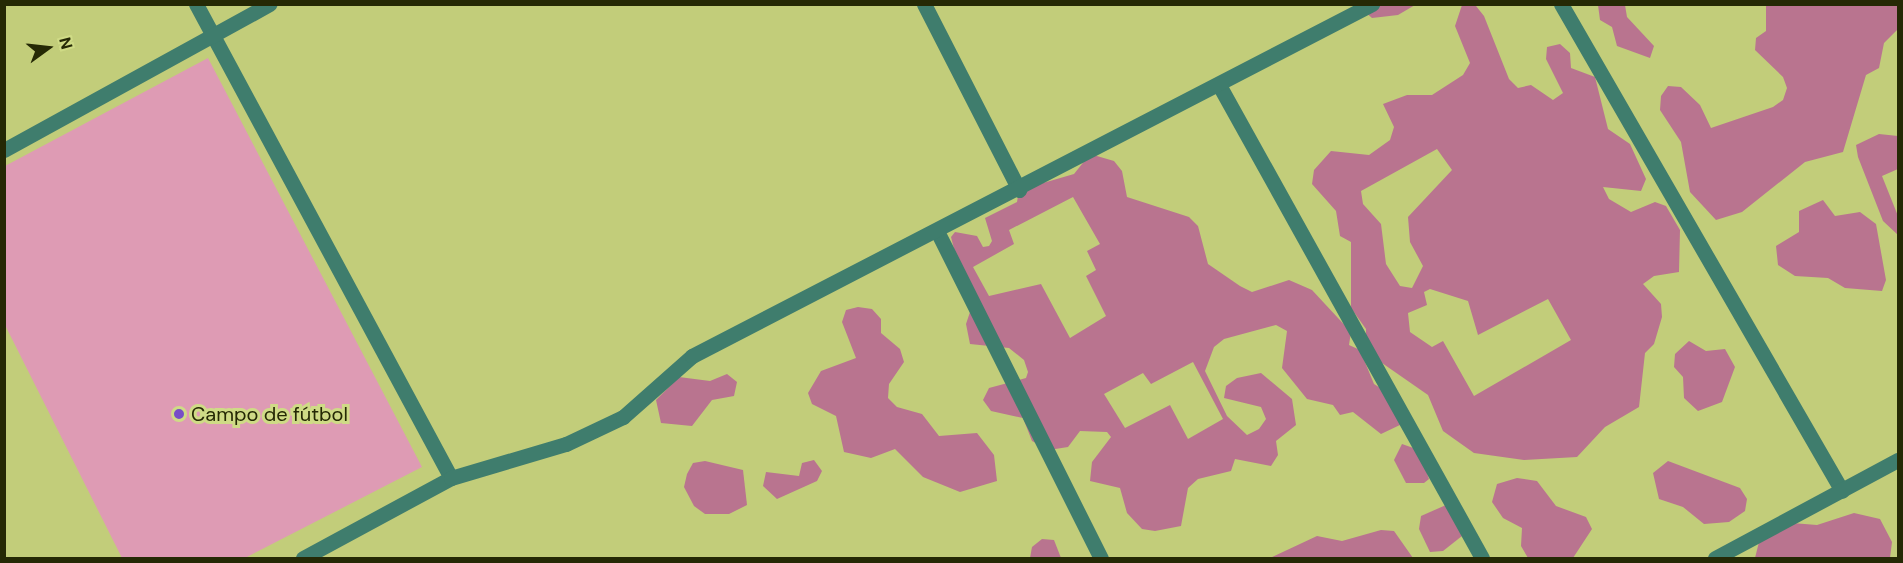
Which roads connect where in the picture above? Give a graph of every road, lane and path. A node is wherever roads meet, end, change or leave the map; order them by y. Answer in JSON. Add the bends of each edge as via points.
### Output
{"nodes":[{"id":1,"x":196,"y":4,"type":"edge"},
{"id":2,"x":270,"y":4,"type":"edge"},
{"id":3,"x":924,"y":4,"type":"edge"},
{"id":4,"x":1372,"y":4,"type":"edge"},
{"id":5,"x":1561,"y":4,"type":"edge"},
{"id":6,"x":213,"y":37,"type":"junction"},
{"id":7,"x":1219,"y":85,"type":"junction"},
{"id":8,"x":4,"y":150,"type":"edge"},
{"id":9,"x":1019,"y":190,"type":"junction"},
{"id":10,"x":938,"y":233,"type":"junction"},
{"id":11,"x":1899,"y":460,"type":"edge"},
{"id":12,"x":451,"y":478,"type":"junction"},
{"id":13,"x":1842,"y":491,"type":"junction"},
{"id":14,"x":313,"y":556,"type":"edge"},
{"id":15,"x":1101,"y":558,"type":"edge"},
{"id":16,"x":1482,"y":558,"type":"edge"},
{"id":17,"x":1715,"y":558,"type":"edge"}],
"edges":[{"from":1,"to":6,"type":"street"},
{"from":2,"to":6,"type":"street"},
{"from":3,"to":9,"type":"street"},
{"from":4,"to":7,"type":"street"},
{"from":5,"to":13,"type":"street"},
{"from":6,"to":8,"type":"street"},
{"from":6,"to":12,"type":"street"},
{"from":7,"to":9,"type":"street"},
{"from":7,"to":16,"type":"street"},
{"from":9,"to":10,"type":"street"},
{"from":10,"to":12,"type":"street","via":[[692,356],[623,417],[566,444]]},
{"from":10,"to":15,"type":"street"},
{"from":11,"to":13,"type":"street"},
{"from":12,"to":14,"type":"street"},
{"from":13,"to":17,"type":"street"}]}
